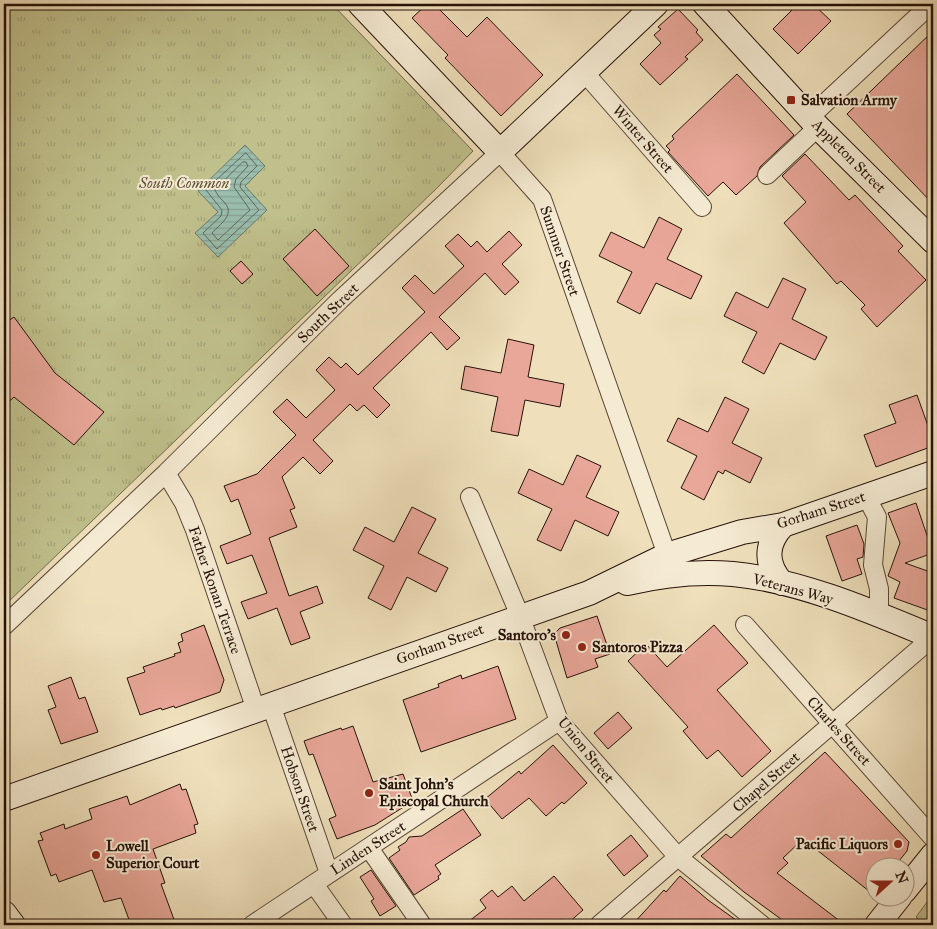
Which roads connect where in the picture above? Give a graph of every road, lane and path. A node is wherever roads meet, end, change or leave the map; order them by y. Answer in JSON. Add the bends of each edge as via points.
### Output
{"nodes":[{"id":1,"x":360,"y":4,"type":"edge"},
{"id":2,"x":656,"y":4,"type":"edge"},
{"id":3,"x":705,"y":4,"type":"edge"},
{"id":4,"x":931,"y":4,"type":"edge"},
{"id":5,"x":584,"y":72,"type":"junction"},
{"id":6,"x":814,"y":122,"type":"junction"},
{"id":7,"x":500,"y":152,"type":"junction"},
{"id":8,"x":767,"y":175,"type":"dead end"},
{"id":9,"x":702,"y":207,"type":"dead end"},
{"id":10,"x":933,"y":241,"type":"edge"},
{"id":11,"x":166,"y":473,"type":"junction"},
{"id":12,"x":933,"y":473,"type":"edge"},
{"id":13,"x":866,"y":496,"type":"junction"},
{"id":14,"x":470,"y":497,"type":"dead end"},
{"id":15,"x":783,"y":524,"type":"junction"},
{"id":16,"x":667,"y":555,"type":"junction"},
{"id":17,"x":782,"y":583,"type":"junction"},
{"id":18,"x":589,"y":593,"type":"junction"},
{"id":19,"x":878,"y":614,"type":"junction"},
{"id":20,"x":520,"y":616,"type":"junction"},
{"id":21,"x":4,"y":626,"type":"edge"},
{"id":22,"x":745,"y":626,"type":"dead end"},
{"id":23,"x":933,"y":637,"type":"edge"},
{"id":24,"x":263,"y":708,"type":"junction"},
{"id":25,"x":559,"y":721,"type":"junction"},
{"id":26,"x":833,"y":724,"type":"junction"},
{"id":27,"x":4,"y":799,"type":"edge"},
{"id":28,"x":933,"y":838,"type":"edge"},
{"id":29,"x":369,"y":848,"type":"junction"},
{"id":30,"x":933,"y":855,"type":"edge"},
{"id":31,"x":678,"y":857,"type":"junction"},
{"id":32,"x":330,"y":873,"type":"junction"},
{"id":33,"x":914,"y":879,"type":"edge"},
{"id":34,"x":314,"y":884,"type":"junction"},
{"id":35,"x":892,"y":906,"type":"edge"},
{"id":36,"x":4,"y":913,"type":"edge"},
{"id":37,"x":13,"y":925,"type":"edge"},
{"id":38,"x":252,"y":925,"type":"edge"},
{"id":39,"x":343,"y":925,"type":"edge"},
{"id":40,"x":422,"y":925,"type":"edge"},
{"id":41,"x":598,"y":925,"type":"edge"},
{"id":42,"x":762,"y":925,"type":"edge"},
{"id":43,"x":877,"y":925,"type":"edge"}],
"edges":[{"from":1,"to":7,"type":"main road","name":"Summer Street"},
{"from":2,"to":5,"type":"main road","name":"South Street"},
{"from":3,"to":6,"type":"main road","name":"Appleton Street"},
{"from":4,"to":6,"type":"street"},
{"from":5,"to":7,"type":"main road","name":"South Street"},
{"from":5,"to":9,"type":"street","name":"Winter Street"},
{"from":6,"to":8,"type":"street"},
{"from":6,"to":10,"type":"main road","name":"Appleton Street"},
{"from":7,"to":11,"type":"street","name":"South Street","via":[[340,300]]},
{"from":7,"to":16,"type":"street","name":"Summer Street","via":[[542,199]]},
{"from":11,"to":21,"type":"street","name":"South Street"},
{"from":11,"to":24,"type":"street","name":"Father Ronan Terrace","via":[[184,503]]},
{"from":12,"to":13,"type":"main road","name":"Gorham Street"},
{"from":13,"to":15,"type":"main road","name":"Gorham Street"},
{"from":13,"to":19,"type":"street","via":[[877,518],[872,566],[879,589]]},
{"from":14,"to":20,"type":"street","name":"Union Street"},
{"from":15,"to":16,"type":"main road","name":"Gorham Street","via":[[742,532]]},
{"from":15,"to":17,"type":"main road","via":[[769,547],[769,560]]},
{"from":16,"to":18,"type":"main road","name":"Gorham Street"},
{"from":17,"to":18,"type":"main road","name":"Veterans Way","via":[[733,574],[703,573],[648,579]]},
{"from":17,"to":19,"type":"main road","name":"Veterans Way"},
{"from":18,"to":20,"type":"main road","name":"Gorham Street"},
{"from":19,"to":23,"type":"main road","name":"Veterans Way"},
{"from":20,"to":24,"type":"main road","name":"Gorham Street"},
{"from":20,"to":25,"type":"street","name":"Union Street"},
{"from":22,"to":26,"type":"street","name":"Charles Street"},
{"from":23,"to":26,"type":"street","name":"Chapel Street"},
{"from":24,"to":27,"type":"main road","name":"Gorham Street"},
{"from":24,"to":32,"type":"street","name":"Hobson Street"},
{"from":25,"to":29,"type":"street","name":"Linden Street"},
{"from":25,"to":31,"type":"street","name":"Union Street"},
{"from":26,"to":28,"type":"street","name":"Charles Street"},
{"from":26,"to":31,"type":"street","name":"Chapel Street"},
{"from":29,"to":32,"type":"street","name":"Linden Street"},
{"from":29,"to":40,"type":"street"},
{"from":30,"to":33,"type":"main road"},
{"from":31,"to":41,"type":"street","name":"Chapel Street"},
{"from":31,"to":42,"type":"street","name":"Union Street"},
{"from":32,"to":34,"type":"street","name":"Linden Street"},
{"from":34,"to":38,"type":"street","name":"Linden Street"},
{"from":34,"to":39,"type":"street"},
{"from":35,"to":43,"type":"main road"},
{"from":36,"to":37,"type":"main road"}]}
